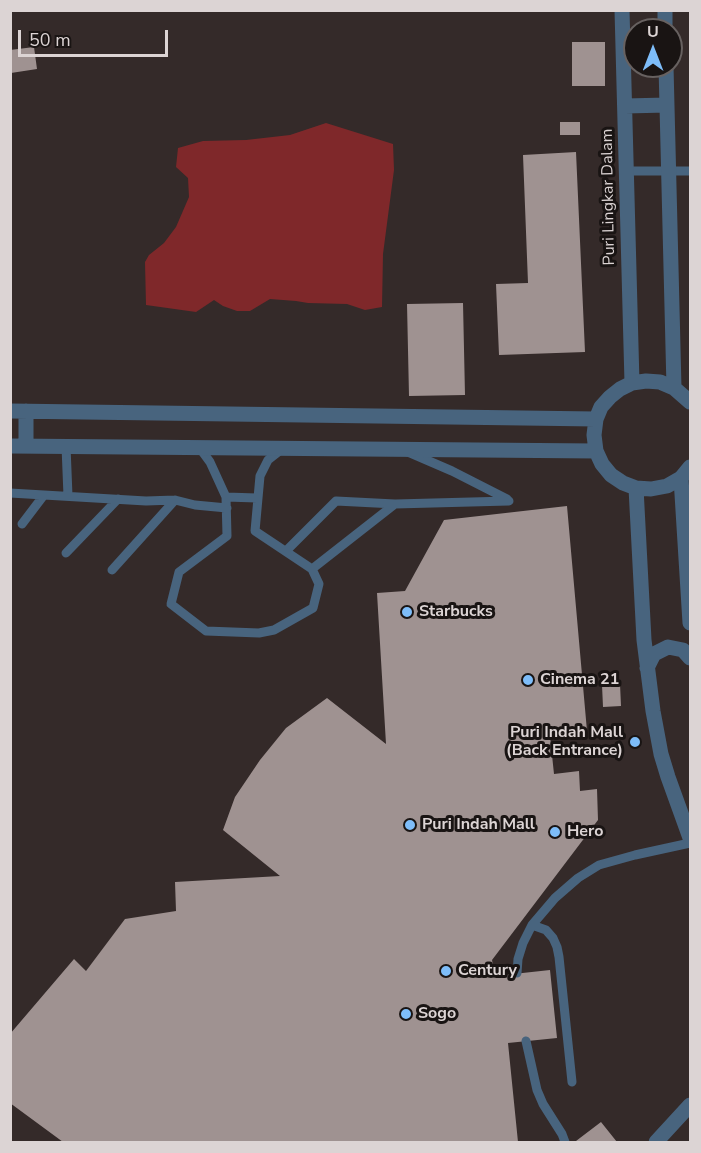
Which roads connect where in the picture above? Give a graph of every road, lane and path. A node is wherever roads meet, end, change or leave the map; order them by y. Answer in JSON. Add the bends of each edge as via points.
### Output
{"nodes":[{"id":1,"x":622,"y":10,"type":"edge"},
{"id":2,"x":666,"y":78,"type":"edge"},
{"id":3,"x":667,"y":105,"type":"junction"},
{"id":4,"x":625,"y":106,"type":"junction"},
{"id":5,"x":626,"y":171,"type":"junction"},
{"id":6,"x":669,"y":171,"type":"junction"},
{"id":7,"x":690,"y":171,"type":"edge"},
{"id":8,"x":632,"y":383,"type":"junction"},
{"id":9,"x":674,"y":388,"type":"junction"},
{"id":10,"x":690,"y":402,"type":"edge"},
{"id":11,"x":18,"y":411,"type":"edge"},
{"id":12,"x":597,"y":419,"type":"junction"},
{"id":13,"x":18,"y":446,"type":"edge"},
{"id":14,"x":66,"y":446,"type":"junction"},
{"id":15,"x":199,"y":447,"type":"junction"},
{"id":16,"x":283,"y":448,"type":"junction"},
{"id":17,"x":402,"y":449,"type":"junction"},
{"id":18,"x":597,"y":451,"type":"junction"},
{"id":19,"x":686,"y":473,"type":"edge"},
{"id":20,"x":636,"y":488,"type":"junction"},
{"id":21,"x":10,"y":493,"type":"edge"},
{"id":22,"x":44,"y":495,"type":"junction"},
{"id":23,"x":68,"y":496,"type":"junction"},
{"id":24,"x":226,"y":497,"type":"junction"},
{"id":25,"x":257,"y":498,"type":"junction"},
{"id":26,"x":118,"y":499,"type":"junction"},
{"id":27,"x":175,"y":500,"type":"junction"},
{"id":28,"x":395,"y":504,"type":"junction"},
{"id":29,"x":227,"y":508,"type":"junction"},
{"id":30,"x":22,"y":524,"type":"dead end"},
{"id":31,"x":286,"y":551,"type":"junction"},
{"id":32,"x":66,"y":553,"type":"dead end"},
{"id":33,"x":312,"y":569,"type":"junction"},
{"id":34,"x":112,"y":570,"type":"dead end"},
{"id":35,"x":690,"y":623,"type":"edge"},
{"id":36,"x":690,"y":658,"type":"edge"},
{"id":37,"x":647,"y":668,"type":"junction"},
{"id":38,"x":690,"y":838,"type":"edge"},
{"id":39,"x":690,"y":843,"type":"edge"},
{"id":40,"x":532,"y":925,"type":"junction"},
{"id":41,"x":517,"y":973,"type":"dead end"},
{"id":42,"x":526,"y":1041,"type":"dead end"},
{"id":43,"x":572,"y":1082,"type":"dead end"},
{"id":44,"x":690,"y":1105,"type":"edge"},
{"id":45,"x":565,"y":1143,"type":"edge"},
{"id":46,"x":656,"y":1143,"type":"edge"}],
"edges":[{"from":1,"to":4,"type":"street","name":"Puri Lingkar Dalam"},
{"from":2,"to":3,"type":"street"},
{"from":3,"to":4,"type":"street"},
{"from":3,"to":6,"type":"street"},
{"from":4,"to":5,"type":"street","name":"Puri Lingkar Dalam"},
{"from":5,"to":6,"type":"lane"},
{"from":5,"to":8,"type":"street","name":"Puri Lingkar Dalam"},
{"from":6,"to":7,"type":"lane"},
{"from":6,"to":9,"type":"street"},
{"from":8,"to":9,"type":"street","via":[[660,382]]},
{"from":8,"to":12,"type":"street","via":[[610,397]]},
{"from":9,"to":10,"type":"street"},
{"from":11,"to":12,"type":"street"},
{"from":11,"to":13,"type":"street"},
{"from":12,"to":18,"type":"street"},
{"from":13,"to":14,"type":"street"},
{"from":14,"to":15,"type":"street"},
{"from":14,"to":23,"type":"lane"},
{"from":15,"to":16,"type":"street"},
{"from":15,"to":24,"type":"lane"},
{"from":16,"to":17,"type":"street"},
{"from":16,"to":25,"type":"lane","via":[[268,460],[260,476]]},
{"from":17,"to":18,"type":"street"},
{"from":17,"to":28,"type":"lane","via":[[509,501]]},
{"from":18,"to":20,"type":"street","via":[[611,475]]},
{"from":19,"to":20,"type":"street","via":[[667,486]]},
{"from":19,"to":35,"type":"street"},
{"from":20,"to":37,"type":"street"},
{"from":21,"to":22,"type":"lane"},
{"from":22,"to":23,"type":"lane"},
{"from":22,"to":30,"type":"lane"},
{"from":23,"to":26,"type":"lane"},
{"from":24,"to":25,"type":"lane"},
{"from":24,"to":29,"type":"lane"},
{"from":25,"to":31,"type":"lane","via":[[255,531]]},
{"from":26,"to":27,"type":"lane"},
{"from":26,"to":32,"type":"lane"},
{"from":27,"to":29,"type":"lane"},
{"from":27,"to":34,"type":"lane"},
{"from":28,"to":31,"type":"lane","via":[[336,501]]},
{"from":28,"to":33,"type":"lane"},
{"from":29,"to":33,"type":"lane","via":[[227,536],[179,572],[171,604],[206,630],[274,630],[313,608],[320,584]]},
{"from":31,"to":33,"type":"lane"},
{"from":36,"to":37,"type":"street","via":[[683,650],[668,647],[654,654]]},
{"from":37,"to":38,"type":"street","via":[[661,754]]},
{"from":39,"to":40,"type":"lane","via":[[599,865],[555,898]]},
{"from":40,"to":41,"type":"lane","via":[[520,951]]},
{"from":40,"to":43,"type":"lane","via":[[546,930],[557,947]]},
{"from":42,"to":45,"type":"lane","via":[[537,1090]]},
{"from":44,"to":46,"type":"street"}]}
